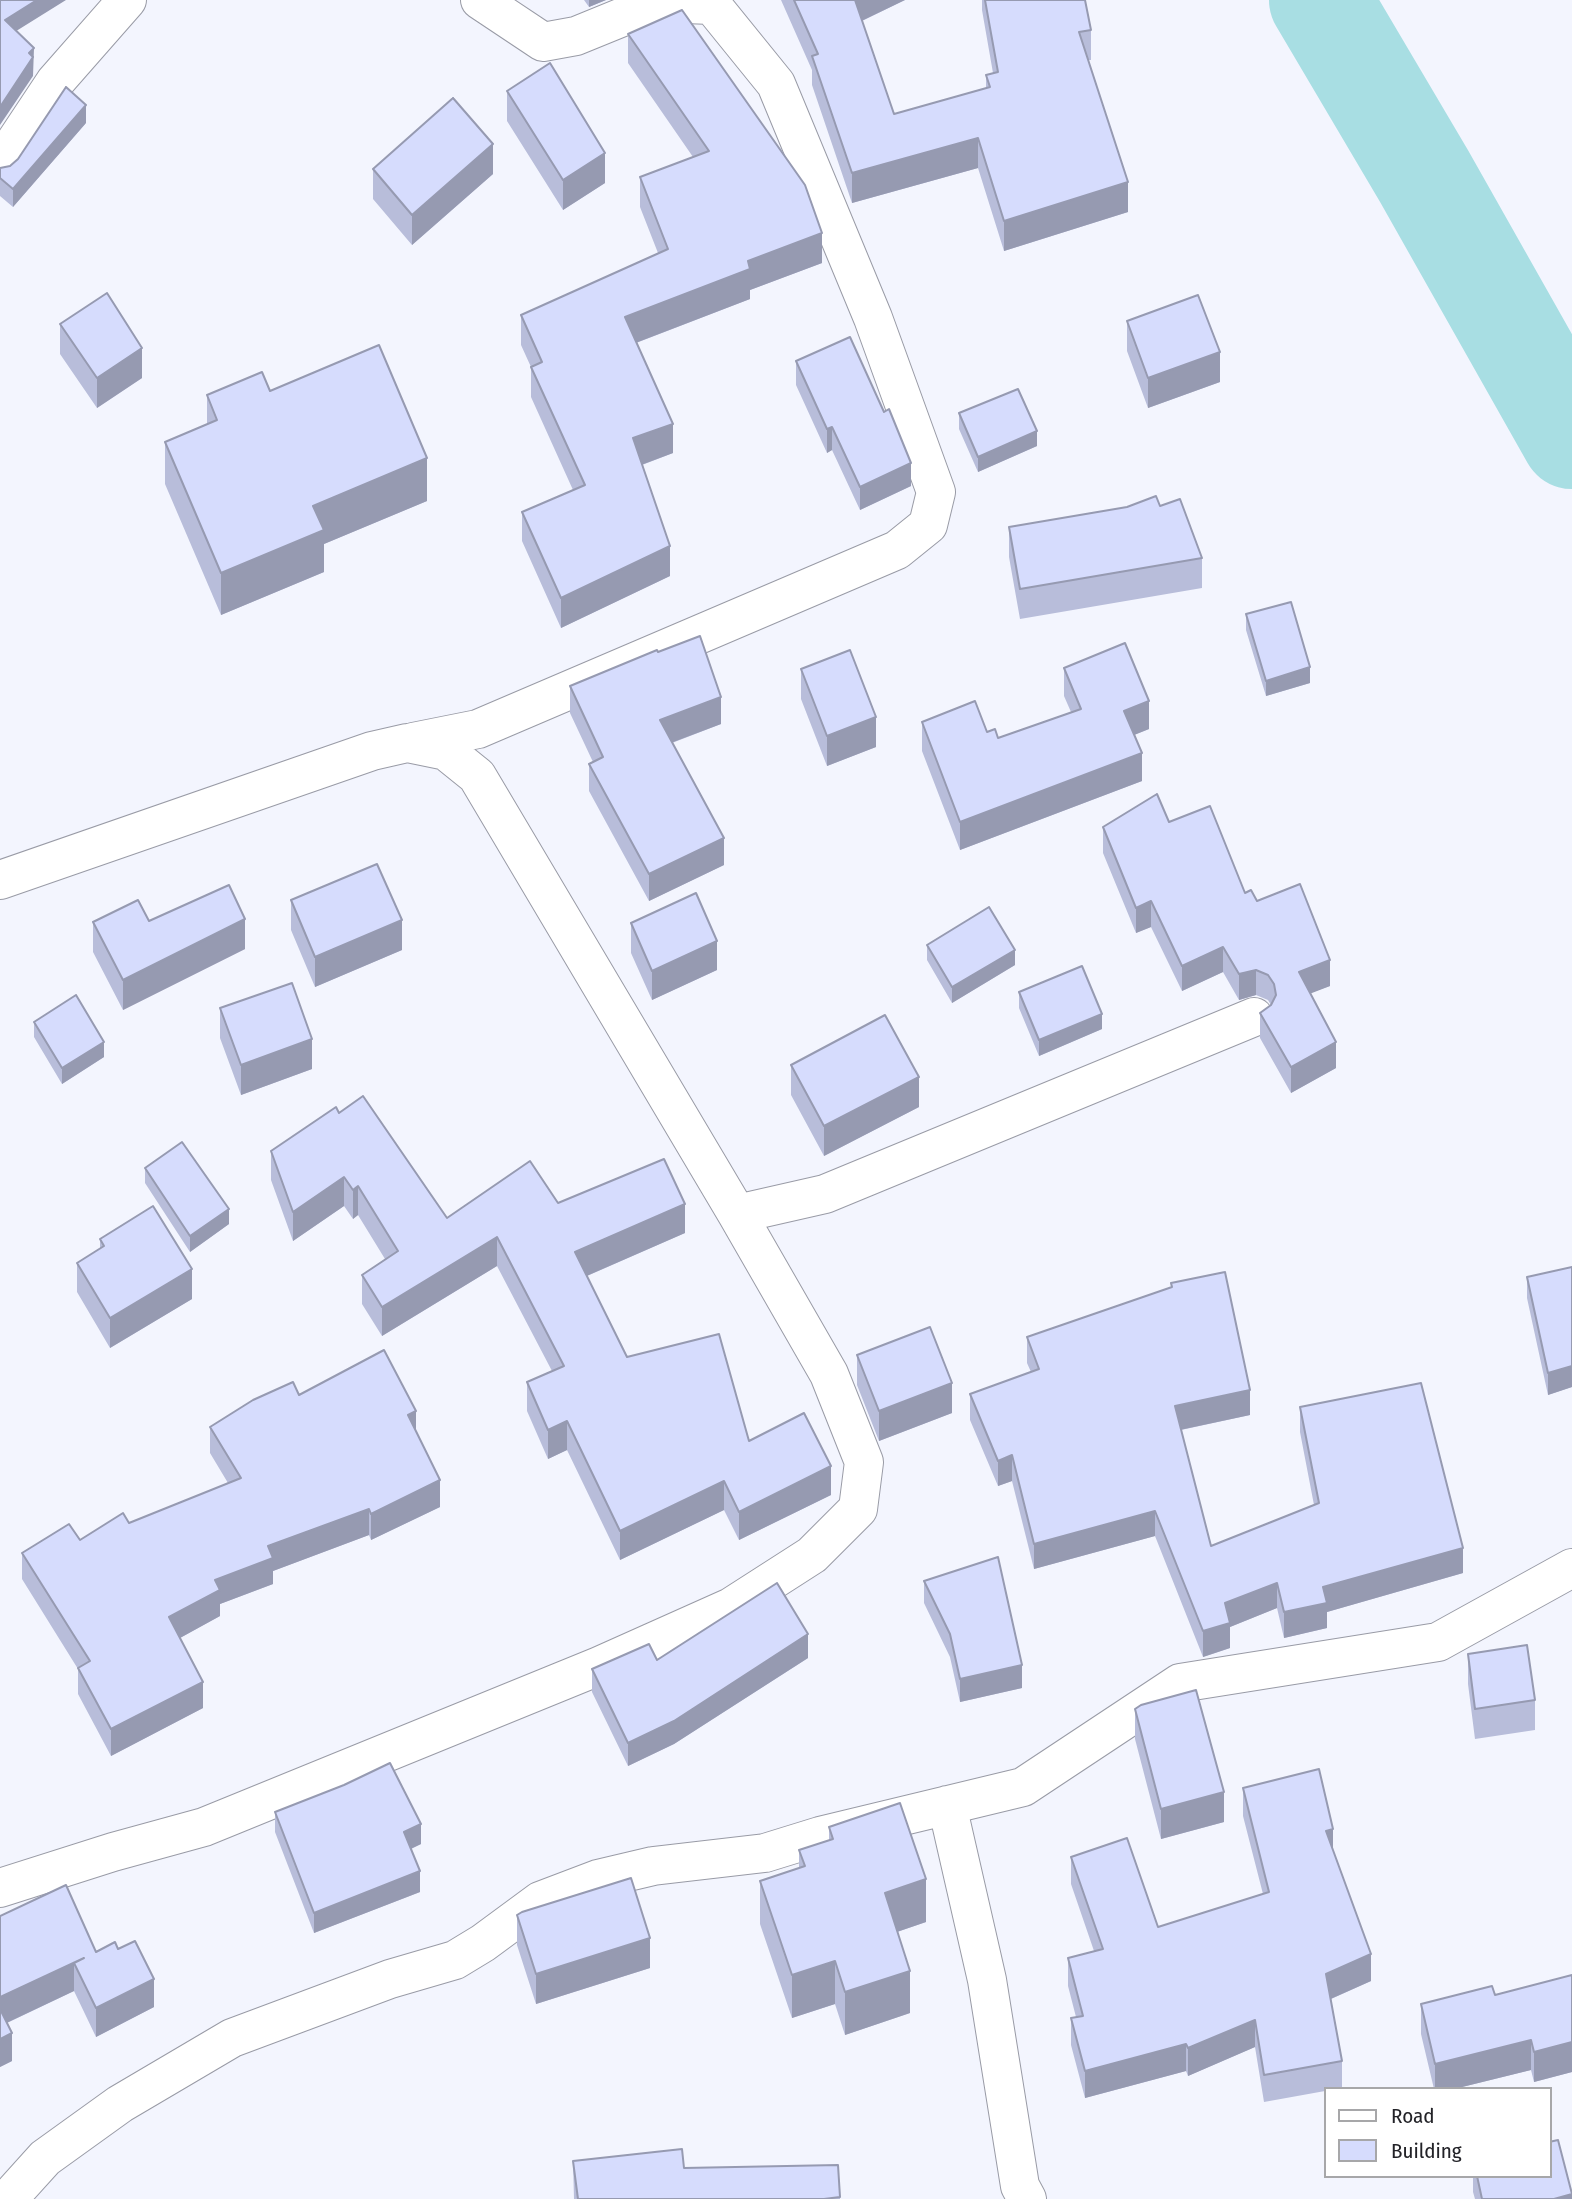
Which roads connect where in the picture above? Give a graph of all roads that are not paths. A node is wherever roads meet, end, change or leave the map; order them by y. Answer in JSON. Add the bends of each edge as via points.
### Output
{"nodes":[{"id":1,"x":480,"y":0,"type":"edge"},
{"id":2,"x":122,"y":2,"type":"edge"},
{"id":3,"x":0,"y":165,"type":"edge"},
{"id":4,"x":407,"y":743,"type":"junction"},
{"id":5,"x":0,"y":880,"type":"edge"},
{"id":6,"x":1254,"y":1017,"type":"dead end"},
{"id":7,"x":737,"y":1214,"type":"junction"},
{"id":8,"x":1572,"y":1568,"type":"edge"},
{"id":9,"x":947,"y":1805,"type":"junction"},
{"id":10,"x":0,"y":1888,"type":"edge"},
{"id":11,"x":8,"y":2199,"type":"edge"},
{"id":12,"x":1027,"y":2199,"type":"edge"}],
"edges":[{"from":1,"to":4,"type":"street","via":[[543,42],[576,36],[657,4],[712,5],[776,84],[873,318],[936,492],[928,525],[897,550],[478,729]]},
{"from":2,"to":3,"type":"street","via":[[55,82]]},
{"from":4,"to":5,"type":"street","via":[[360,755]]},
{"from":4,"to":7,"type":"street","via":[[446,751],[477,776]]},
{"from":6,"to":7,"type":"street","via":[[825,1194]]},
{"from":7,"to":10,"type":"street","via":[[829,1374],[864,1462],[858,1509],[812,1555],[731,1607],[411,1743],[204,1827]]},
{"from":8,"to":9,"type":"street","via":[[1438,1642],[1180,1683],[1023,1787]]},
{"from":9,"to":11,"type":"street","via":[[765,1853],[653,1866],[540,1901],[455,1960],[390,1979],[232,2038],[120,2104],[45,2158]]},
{"from":9,"to":12,"type":"street","via":[[987,1980],[1020,2186]]}]}
